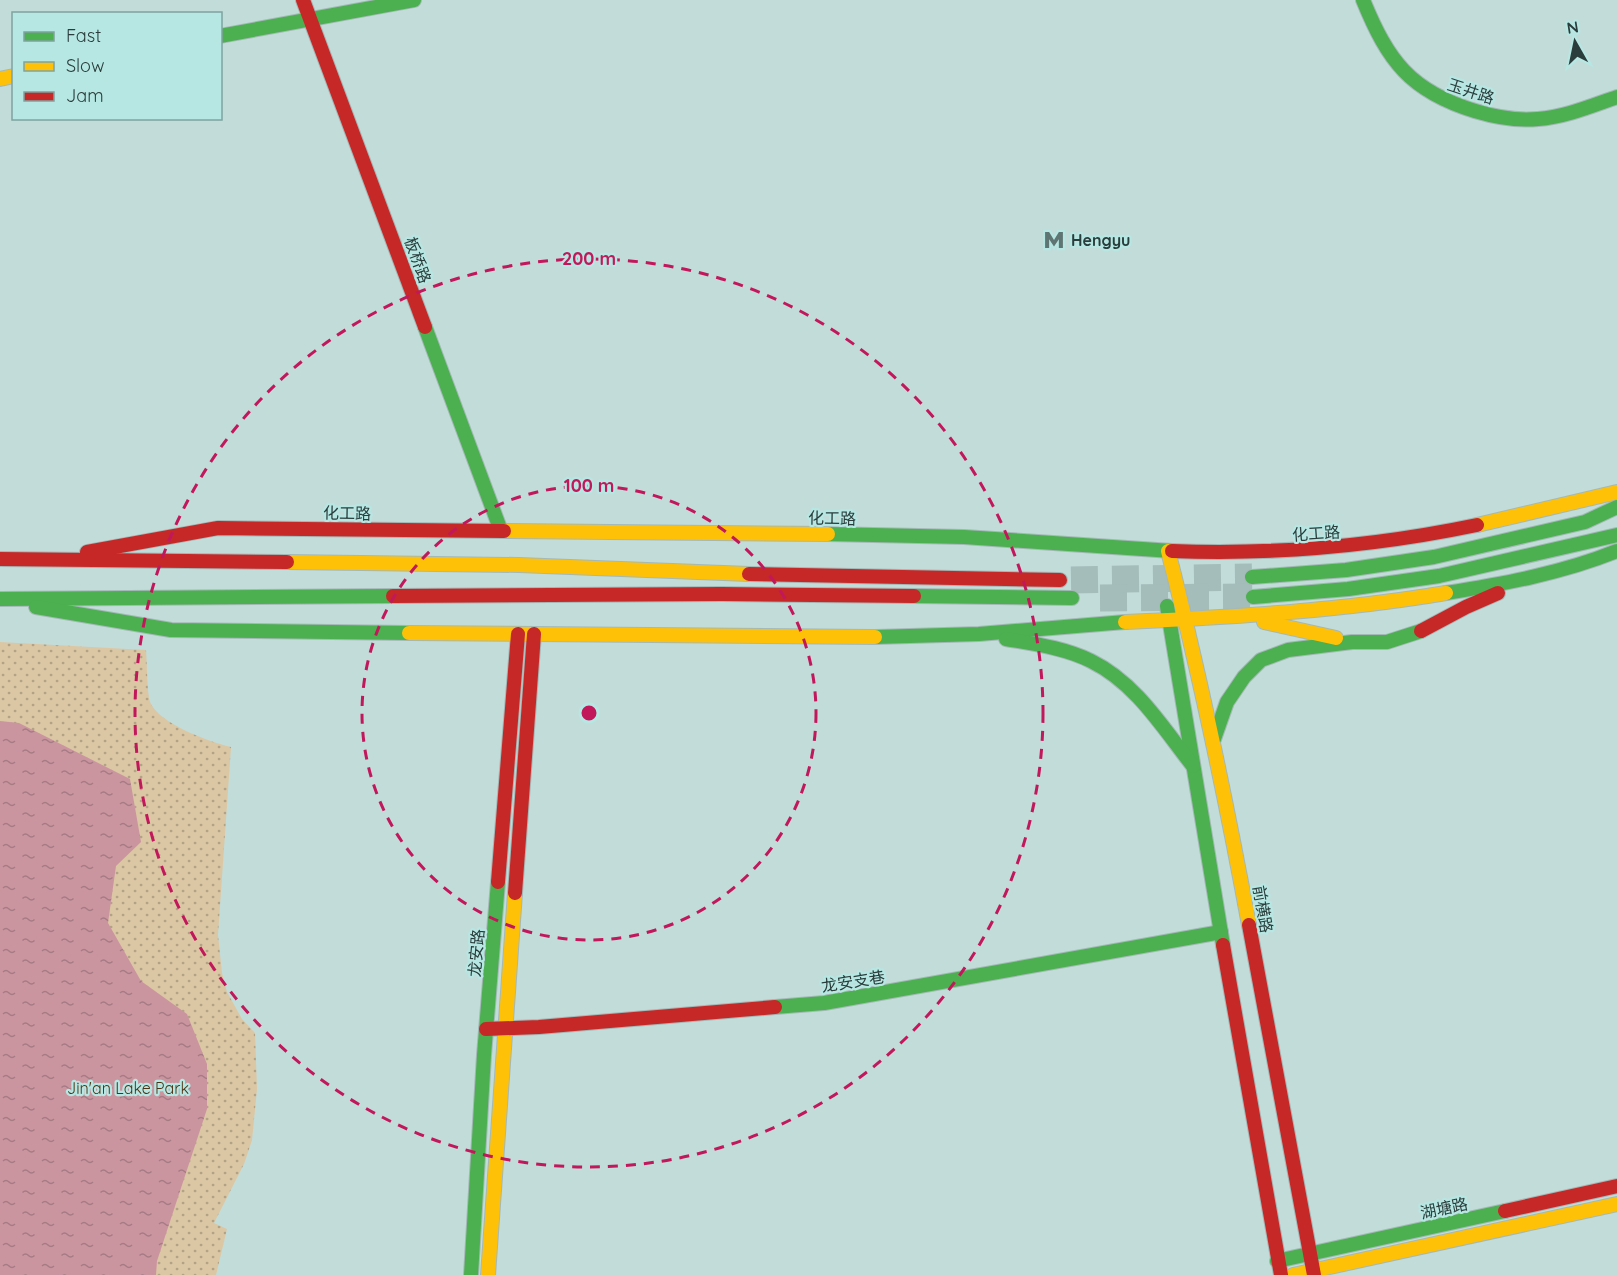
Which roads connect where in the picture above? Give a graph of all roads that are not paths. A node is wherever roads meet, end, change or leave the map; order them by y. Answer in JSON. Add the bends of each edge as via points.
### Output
{"nodes":[{"id":1,"x":303,"y":0,"type":"edge"},
{"id":2,"x":414,"y":0,"type":"edge"},
{"id":3,"x":1363,"y":0,"type":"edge"},
{"id":4,"x":310,"y":19,"type":"junction"},
{"id":5,"x":222,"y":36,"type":"edge"},
{"id":6,"x":1617,"y":97,"type":"edge"},
{"id":7,"x":1617,"y":492,"type":"edge"},
{"id":8,"x":1617,"y":507,"type":"edge"},
{"id":9,"x":501,"y":531,"type":"junction"},
{"id":10,"x":1617,"y":535,"type":"edge"},
{"id":11,"x":1168,"y":551,"type":"junction"},
{"id":12,"x":1617,"y":551,"type":"edge"},
{"id":13,"x":0,"y":559,"type":"edge"},
{"id":14,"x":44,"y":560,"type":"junction"},
{"id":15,"x":1543,"y":574,"type":"junction"},
{"id":16,"x":1252,"y":578,"type":"tunnel mouth"},
{"id":17,"x":1071,"y":580,"type":"tunnel mouth"},
{"id":18,"x":1164,"y":593,"type":"dead end"},
{"id":19,"x":1253,"y":597,"type":"tunnel mouth"},
{"id":20,"x":1072,"y":598,"type":"dead end"},
{"id":21,"x":0,"y":600,"type":"edge"},
{"id":22,"x":1240,"y":617,"type":"junction"},
{"id":23,"x":1170,"y":619,"type":"junction"},
{"id":24,"x":1186,"y":619,"type":"junction"},
{"id":25,"x":518,"y":634,"type":"junction"},
{"id":26,"x":534,"y":634,"type":"junction"},
{"id":27,"x":979,"y":634,"type":"junction"},
{"id":28,"x":1352,"y":642,"type":"junction"},
{"id":29,"x":1214,"y":739,"type":"junction"},
{"id":30,"x":1195,"y":768,"type":"junction"},
{"id":31,"x":1221,"y":932,"type":"junction"},
{"id":32,"x":486,"y":1029,"type":"junction"},
{"id":33,"x":505,"y":1029,"type":"junction"},
{"id":34,"x":1617,"y":1186,"type":"edge"},
{"id":35,"x":1617,"y":1204,"type":"edge"},
{"id":36,"x":1310,"y":1254,"type":"junction"},
{"id":37,"x":1277,"y":1260,"type":"junction"},
{"id":38,"x":1313,"y":1273,"type":"edge"},
{"id":39,"x":471,"y":1275,"type":"edge"},
{"id":40,"x":488,"y":1275,"type":"edge"},
{"id":41,"x":1281,"y":1275,"type":"edge"},
{"id":42,"x":1293,"y":1275,"type":"edge"}],
"edges":[{"from":1,"to":4,"type":"main road","name":"板桥路"},
{"from":2,"to":4,"type":"main road"},
{"from":3,"to":6,"type":"main road","name":"玉井路","via":[[1379,39],[1402,71],[1422,88],[1450,103],[1501,118],[1531,120],[1564,115]]},
{"from":4,"to":5,"type":"main road"},
{"from":4,"to":9,"type":"main road","name":"板桥路"},
{"from":7,"to":11,"type":"main road","name":"化工路","via":[[1492,523],[1352,547],[1233,553]]},
{"from":8,"to":16,"type":"main road","via":[[1585,522],[1434,557]]},
{"from":9,"to":11,"type":"main road","name":"化工路","via":[[936,536],[1154,556]]},
{"from":9,"to":14,"type":"main road","name":"化工路","via":[[218,528]]},
{"from":10,"to":19,"type":"main road","via":[[1428,578],[1348,590]]},
{"from":11,"to":24,"type":"main road","name":"前横路"},
{"from":12,"to":15,"type":"main road"},
{"from":13,"to":14,"type":"main road","name":"化工路"},
{"from":14,"to":17,"type":"main road","name":"化工路","via":[[519,565]]},
{"from":15,"to":22,"type":"main road","via":[[1383,604]]},
{"from":15,"to":28,"type":"main road","via":[[1422,631],[1387,642]]},
{"from":18,"to":23,"type":"main road"},
{"from":20,"to":21,"type":"main road","via":[[722,594]]},
{"from":21,"to":25,"type":"main road","via":[[171,630]]},
{"from":22,"to":24,"type":"main road"},
{"from":22,"to":28,"type":"main road"},
{"from":23,"to":24,"type":"main road"},
{"from":23,"to":27,"type":"main road"},
{"from":23,"to":30,"type":"main road"},
{"from":24,"to":29,"type":"main road","name":"前横路"},
{"from":25,"to":26,"type":"main road"},
{"from":25,"to":32,"type":"main road","name":"龙安路"},
{"from":26,"to":27,"type":"main road","via":[[899,638]]},
{"from":26,"to":33,"type":"main road","name":"龙安路"},
{"from":27,"to":30,"type":"main road","via":[[1052,648],[1105,669],[1148,708]]},
{"from":28,"to":29,"type":"main road","via":[[1288,650],[1261,660],[1227,702]]},
{"from":29,"to":36,"type":"main road","name":"前横路"},
{"from":30,"to":31,"type":"main road"},
{"from":31,"to":33,"type":"main road","name":"龙安支巷","via":[[824,1003]]},
{"from":31,"to":37,"type":"main road"},
{"from":32,"to":33,"type":"main road","name":"龙安支巷"},
{"from":32,"to":39,"type":"main road","name":"龙安路"},
{"from":33,"to":40,"type":"main road","name":"龙安路"},
{"from":34,"to":36,"type":"main road","name":"湖塘路"},
{"from":35,"to":38,"type":"main road","name":"湖塘路"},
{"from":36,"to":37,"type":"main road","name":"湖塘路"},
{"from":36,"to":38,"type":"main road","name":"前横路"},
{"from":37,"to":41,"type":"main road"},
{"from":38,"to":42,"type":"main road","name":"湖塘路"}]}
